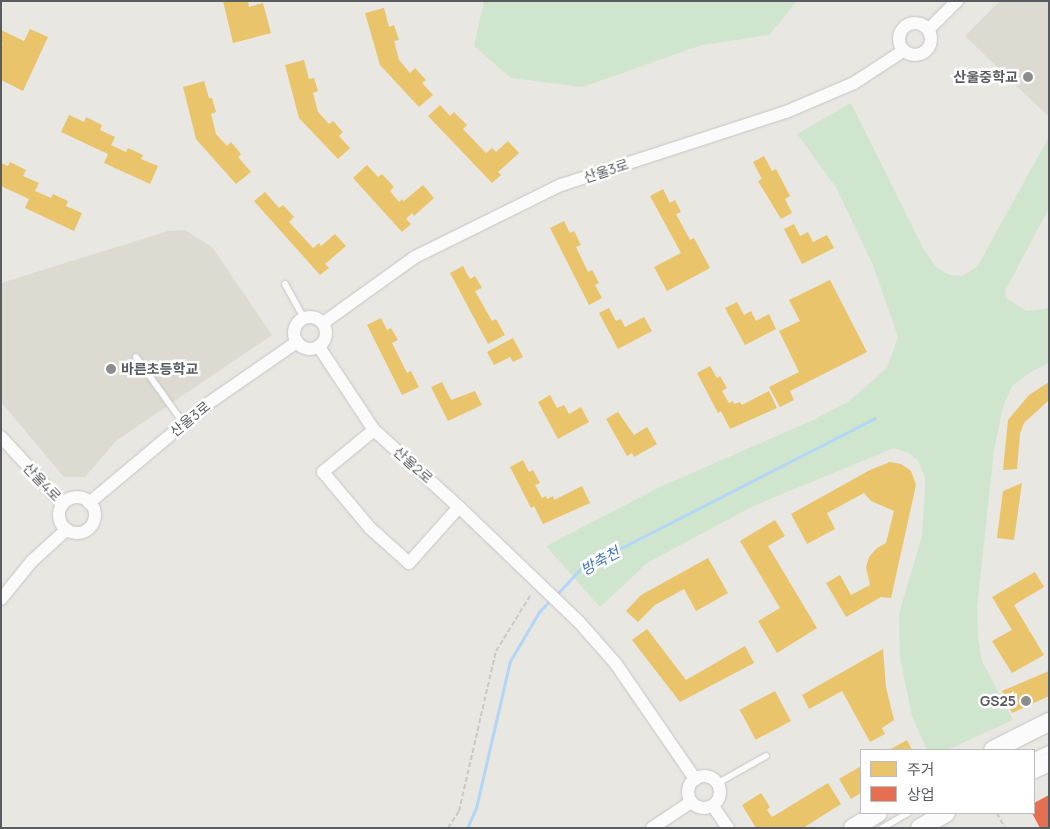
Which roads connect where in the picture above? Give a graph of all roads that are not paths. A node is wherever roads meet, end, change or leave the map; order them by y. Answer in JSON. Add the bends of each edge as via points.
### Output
{"nodes":[{"id":1,"x":957,"y":1,"type":"edge"},
{"id":2,"x":928,"y":30,"type":"junction"},
{"id":3,"x":903,"y":50,"type":"junction"},
{"id":4,"x":285,"y":284,"type":"dead end"},
{"id":5,"x":304,"y":318,"type":"junction"},
{"id":6,"x":323,"y":323,"type":"junction"},
{"id":7,"x":297,"y":342,"type":"junction"},
{"id":8,"x":319,"y":347,"type":"junction"},
{"id":9,"x":136,"y":357,"type":"dead end"},
{"id":10,"x":184,"y":424,"type":"junction"},
{"id":11,"x":374,"y":430,"type":"junction"},
{"id":12,"x":1,"y":437,"type":"edge"},
{"id":13,"x":89,"y":503,"type":"junction"},
{"id":14,"x":63,"y":504,"type":"junction"},
{"id":15,"x":460,"y":507,"type":"junction"},
{"id":16,"x":67,"y":529,"type":"junction"},
{"id":17,"x":1,"y":599,"type":"edge"},
{"id":18,"x":1049,"y":722,"type":"edge"},
{"id":19,"x":995,"y":749,"type":"edge"},
{"id":20,"x":1049,"y":749,"type":"edge"},
{"id":21,"x":766,"y":756,"type":"dead end"},
{"id":22,"x":1035,"y":756,"type":"edge"},
{"id":23,"x":1049,"y":762,"type":"edge"},
{"id":24,"x":1035,"y":769,"type":"edge"},
{"id":25,"x":695,"y":779,"type":"junction"},
{"id":26,"x":718,"y":784,"type":"junction"},
{"id":27,"x":691,"y":802,"type":"junction"},
{"id":28,"x":713,"y":806,"type":"junction"},
{"id":29,"x":876,"y":814,"type":"edge"},
{"id":30,"x":906,"y":814,"type":"edge"},
{"id":31,"x":944,"y":814,"type":"edge"},
{"id":32,"x":652,"y":828,"type":"edge"},
{"id":33,"x":728,"y":828,"type":"edge"},
{"id":34,"x":853,"y":828,"type":"edge"},
{"id":35,"x":882,"y":828,"type":"edge"},
{"id":36,"x":920,"y":828,"type":"edge"}],
"edges":[{"from":1,"to":2,"type":"street"},
{"from":2,"to":3,"type":"street","via":[[931,42],[926,50],[917,55]]},
{"from":2,"to":3,"type":"street","via":[[915,23],[904,26],[898,42]]},
{"from":3,"to":6,"type":"street","name":"산울3로","via":[[854,82],[786,112],[561,186],[415,256]]},
{"from":4,"to":5,"type":"lane"},
{"from":5,"to":6,"type":"street","via":[[315,317]]},
{"from":5,"to":7,"type":"street","via":[[294,329]]},
{"from":6,"to":8,"type":"street","via":[[326,338]]},
{"from":7,"to":8,"type":"street","via":[[308,349]]},
{"from":7,"to":10,"type":"street","name":"산울3로"},
{"from":8,"to":11,"type":"street","name":"산울2로"},
{"from":9,"to":10,"type":"lane"},
{"from":10,"to":13,"type":"street","name":"산울3로"},
{"from":11,"to":15,"type":"street","name":"산울2로"},
{"from":11,"to":15,"type":"street","via":[[323,472],[370,528],[409,563]]},
{"from":12,"to":14,"type":"street","name":"산울4로"},
{"from":13,"to":14,"type":"street","via":[[77,497]]},
{"from":13,"to":16,"type":"street","via":[[94,517],[89,527],[79,532]]},
{"from":14,"to":16,"type":"street","via":[[59,516]]},
{"from":15,"to":25,"type":"street","name":"산울2로","via":[[579,622],[616,664]]},
{"from":16,"to":17,"type":"street","via":[[32,561]]},
{"from":18,"to":19,"type":"street"},
{"from":20,"to":22,"type":"lane"},
{"from":21,"to":26,"type":"lane"},
{"from":23,"to":24,"type":"street"},
{"from":25,"to":26,"type":"street","via":[[710,777]]},
{"from":25,"to":27,"type":"street","via":[[688,788]]},
{"from":26,"to":28,"type":"street","via":[[721,794]]},
{"from":27,"to":28,"type":"street","via":[[702,809]]},
{"from":27,"to":32,"type":"street"},
{"from":28,"to":33,"type":"street"},
{"from":29,"to":34,"type":"street"},
{"from":30,"to":35,"type":"lane"},
{"from":31,"to":36,"type":"street"}]}
